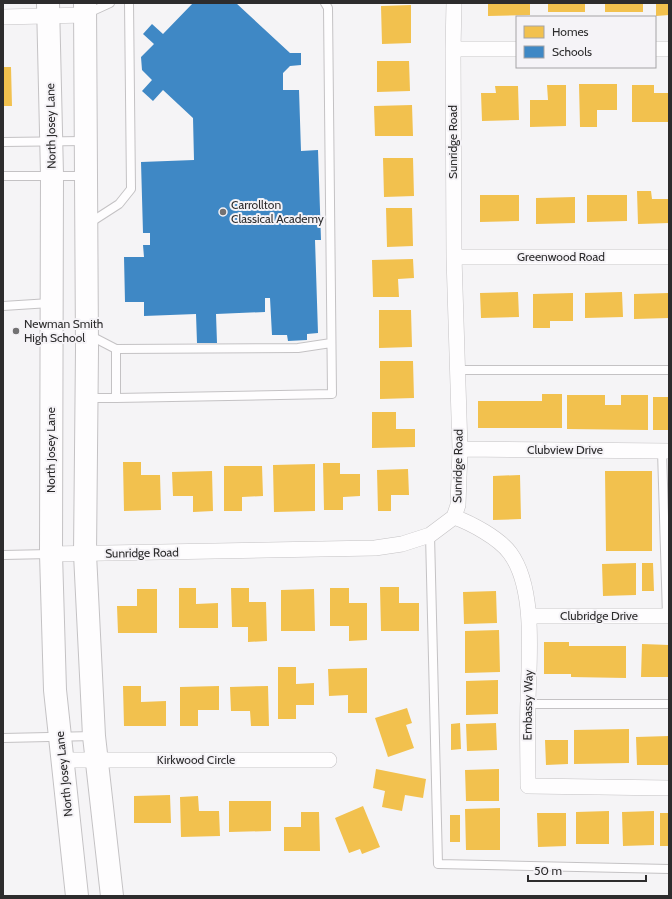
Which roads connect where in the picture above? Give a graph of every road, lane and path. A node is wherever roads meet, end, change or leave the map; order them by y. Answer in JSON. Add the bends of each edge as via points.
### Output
{"nodes":[{"id":1,"x":110,"y":3,"type":"edge"},
{"id":2,"x":129,"y":3,"type":"edge"},
{"id":3,"x":325,"y":3,"type":"edge"},
{"id":4,"x":454,"y":3,"type":"edge"},
{"id":5,"x":85,"y":9,"type":"edge"},
{"id":6,"x":48,"y":10,"type":"edge"},
{"id":7,"x":3,"y":17,"type":"edge"},
{"id":8,"x":453,"y":49,"type":"junction"},
{"id":9,"x":516,"y":49,"type":"edge"},
{"id":10,"x":656,"y":50,"type":"edge"},
{"id":11,"x":669,"y":50,"type":"edge"},
{"id":12,"x":86,"y":141,"type":"junction"},
{"id":13,"x":3,"y":142,"type":"edge"},
{"id":14,"x":51,"y":142,"type":"junction"},
{"id":15,"x":52,"y":175,"type":"junction"},
{"id":16,"x":3,"y":176,"type":"edge"},
{"id":17,"x":86,"y":176,"type":"junction"},
{"id":18,"x":86,"y":226,"type":"junction"},
{"id":19,"x":454,"y":257,"type":"junction"},
{"id":20,"x":669,"y":257,"type":"edge"},
{"id":21,"x":52,"y":303,"type":"junction"},
{"id":22,"x":3,"y":306,"type":"edge"},
{"id":23,"x":87,"y":334,"type":"junction"},
{"id":24,"x":331,"y":343,"type":"junction"},
{"id":25,"x":116,"y":349,"type":"junction"},
{"id":26,"x":457,"y":370,"type":"junction"},
{"id":27,"x":669,"y":370,"type":"edge"},
{"id":28,"x":87,"y":398,"type":"junction"},
{"id":29,"x":116,"y":398,"type":"junction"},
{"id":30,"x":460,"y":449,"type":"junction"},
{"id":31,"x":665,"y":451,"type":"edge"},
{"id":32,"x":454,"y":517,"type":"junction"},
{"id":33,"x":430,"y":536,"type":"junction"},
{"id":34,"x":667,"y":539,"type":"edge"},
{"id":35,"x":51,"y":554,"type":"junction"},
{"id":36,"x":85,"y":554,"type":"junction"},
{"id":37,"x":3,"y":555,"type":"edge"},
{"id":38,"x":529,"y":616,"type":"junction"},
{"id":39,"x":668,"y":616,"type":"edge"},
{"id":40,"x":528,"y":704,"type":"junction"},
{"id":41,"x":669,"y":704,"type":"edge"},
{"id":42,"x":94,"y":736,"type":"junction"},
{"id":43,"x":60,"y":737,"type":"junction"},
{"id":44,"x":3,"y":738,"type":"edge"},
{"id":45,"x":62,"y":760,"type":"junction"},
{"id":46,"x":96,"y":760,"type":"junction"},
{"id":47,"x":329,"y":760,"type":"dead end"},
{"id":48,"x":669,"y":788,"type":"edge"},
{"id":49,"x":669,"y":869,"type":"edge"},
{"id":50,"x":77,"y":896,"type":"edge"},
{"id":51,"x":112,"y":896,"type":"edge"}],
"edges":[{"from":1,"to":5,"type":"lane"},
{"from":2,"to":18,"type":"lane","via":[[131,189],[119,204]]},
{"from":3,"to":24,"type":"lane","via":[[328,8]]},
{"from":4,"to":8,"type":"street","name":"Sunridge Road"},
{"from":5,"to":6,"type":"street"},
{"from":5,"to":12,"type":"main road"},
{"from":6,"to":7,"type":"street"},
{"from":6,"to":14,"type":"main road","name":"North Josey Lane"},
{"from":8,"to":9,"type":"street"},
{"from":8,"to":19,"type":"street","name":"Sunridge Road"},
{"from":10,"to":11,"type":"street"},
{"from":12,"to":14,"type":"lane"},
{"from":12,"to":17,"type":"main road"},
{"from":13,"to":14,"type":"lane"},
{"from":14,"to":15,"type":"main road","name":"North Josey Lane"},
{"from":15,"to":16,"type":"lane"},
{"from":15,"to":17,"type":"lane"},
{"from":15,"to":21,"type":"main road","name":"North Josey Lane"},
{"from":17,"to":18,"type":"main road"},
{"from":18,"to":23,"type":"main road"},
{"from":19,"to":20,"type":"street","name":"Greenwood Road"},
{"from":19,"to":26,"type":"street","name":"Sunridge Road"},
{"from":21,"to":22,"type":"lane"},
{"from":21,"to":35,"type":"main road","name":"North Josey Lane"},
{"from":23,"to":25,"type":"lane"},
{"from":23,"to":28,"type":"main road"},
{"from":24,"to":25,"type":"lane","via":[[298,348]]},
{"from":24,"to":29,"type":"lane","via":[[332,394]]},
{"from":25,"to":29,"type":"lane"},
{"from":26,"to":27,"type":"lane"},
{"from":26,"to":30,"type":"street","name":"Sunridge Road"},
{"from":28,"to":29,"type":"lane"},
{"from":28,"to":36,"type":"main road"},
{"from":30,"to":31,"type":"street","name":"Clubview Drive"},
{"from":30,"to":32,"type":"street","name":"Sunridge Road","via":[[458,505]]},
{"from":31,"to":34,"type":"lane"},
{"from":32,"to":33,"type":"street","name":"Sunridge Road"},
{"from":32,"to":38,"type":"street","name":"Embassy Way","via":[[491,536],[509,552],[518,568]]},
{"from":33,"to":36,"type":"street","name":"Sunridge Road","via":[[375,548]]},
{"from":33,"to":49,"type":"lane","via":[[438,864]]},
{"from":34,"to":39,"type":"lane"},
{"from":35,"to":36,"type":"street","name":"Sunridge Road"},
{"from":35,"to":37,"type":"lane"},
{"from":35,"to":43,"type":"main road","name":"North Josey Lane","via":[[55,690]]},
{"from":36,"to":42,"type":"main road"},
{"from":38,"to":39,"type":"street","name":"Clubridge Drive"},
{"from":38,"to":40,"type":"street","name":"Embassy Way"},
{"from":40,"to":41,"type":"lane"},
{"from":40,"to":48,"type":"street","name":"Embassy Way","via":[[528,786]]},
{"from":42,"to":43,"type":"lane"},
{"from":42,"to":46,"type":"main road"},
{"from":43,"to":44,"type":"lane"},
{"from":43,"to":45,"type":"main road","name":"North Josey Lane"},
{"from":45,"to":46,"type":"street","name":"Kirkwood Circle"},
{"from":45,"to":50,"type":"main road","name":"North Josey Lane"},
{"from":46,"to":47,"type":"street","name":"Kirkwood Circle"},
{"from":46,"to":51,"type":"main road"}]}
